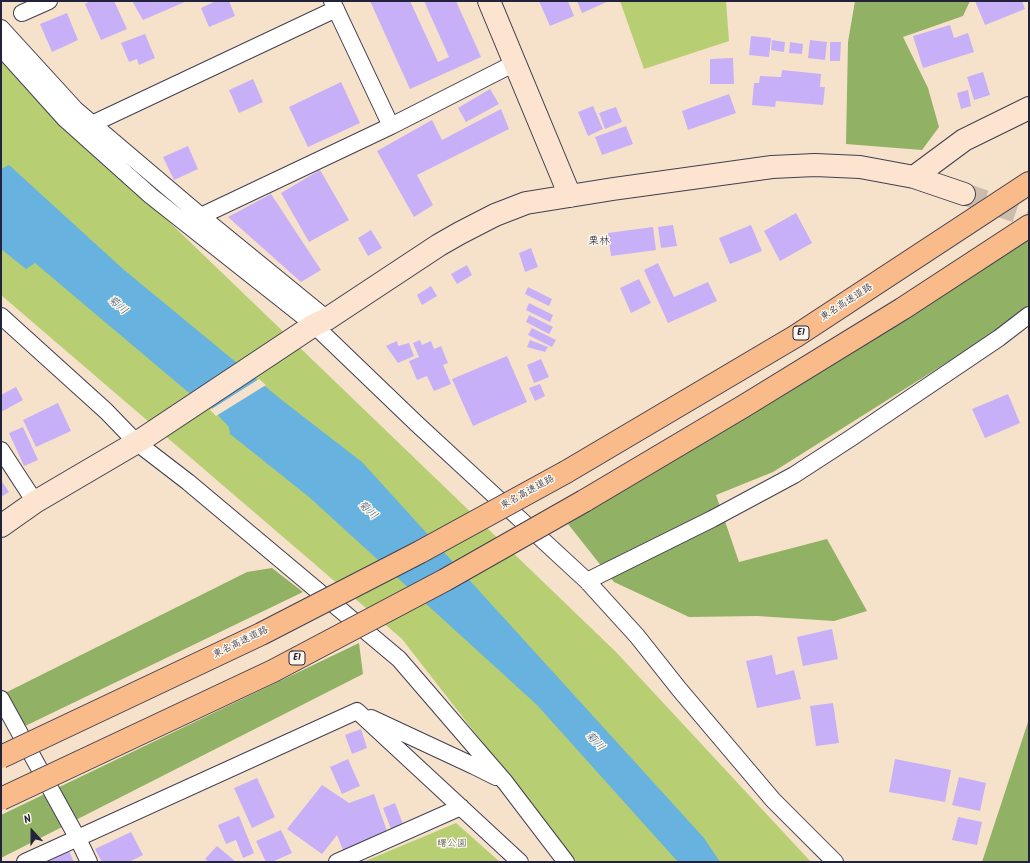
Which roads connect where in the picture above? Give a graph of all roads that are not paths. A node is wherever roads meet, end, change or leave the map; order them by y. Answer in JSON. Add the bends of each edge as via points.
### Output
{"nodes":[{"id":1,"x":49,"y":1,"type":"edge"},
{"id":2,"x":489,"y":1,"type":"edge"},
{"id":3,"x":334,"y":5,"type":"edge"},
{"id":4,"x":22,"y":13,"type":"dead end"},
{"id":5,"x":1,"y":28,"type":"edge"},
{"id":6,"x":1,"y":48,"type":"edge"},
{"id":7,"x":515,"y":63,"type":"junction"},
{"id":8,"x":1029,"y":108,"type":"edge"},
{"id":9,"x":92,"y":124,"type":"junction"},
{"id":10,"x":391,"y":126,"type":"junction"},
{"id":11,"x":914,"y":177,"type":"junction"},
{"id":12,"x":1029,"y":183,"type":"edge"},
{"id":13,"x":964,"y":194,"type":"tunnel mouth"},
{"id":14,"x":570,"y":196,"type":"junction"},
{"id":15,"x":201,"y":216,"type":"junction"},
{"id":16,"x":1029,"y":226,"type":"edge"},
{"id":17,"x":1029,"y":315,"type":"edge"},
{"id":18,"x":1,"y":316,"type":"edge"},
{"id":19,"x":316,"y":325,"type":"junction"},
{"id":20,"x":140,"y":440,"type":"junction"},
{"id":21,"x":1,"y":450,"type":"edge"},
{"id":22,"x":35,"y":502,"type":"junction"},
{"id":23,"x":1,"y":526,"type":"edge"},
{"id":24,"x":587,"y":581,"type":"junction"},
{"id":25,"x":1,"y":699,"type":"edge"},
{"id":26,"x":357,"y":711,"type":"junction"},
{"id":27,"x":1,"y":757,"type":"edge"},
{"id":28,"x":505,"y":782,"type":"junction"},
{"id":29,"x":1,"y":799,"type":"edge"},
{"id":30,"x":461,"y":807,"type":"junction"},
{"id":31,"x":78,"y":839,"type":"junction"},
{"id":32,"x":25,"y":862,"type":"edge"},
{"id":33,"x":89,"y":862,"type":"edge"},
{"id":34,"x":337,"y":862,"type":"edge"},
{"id":35,"x":520,"y":862,"type":"edge"},
{"id":36,"x":566,"y":862,"type":"edge"},
{"id":37,"x":836,"y":862,"type":"edge"}],
"edges":[{"from":1,"to":4,"type":"street"},
{"from":2,"to":7,"type":"street"},
{"from":3,"to":9,"type":"street"},
{"from":3,"to":10,"type":"street"},
{"from":5,"to":9,"type":"street","via":[[75,109]]},
{"from":6,"to":19,"type":"street","via":[[64,118],[145,191]]},
{"from":7,"to":10,"type":"street"},
{"from":7,"to":14,"type":"street"},
{"from":8,"to":11,"type":"street","via":[[964,140]]},
{"from":9,"to":15,"type":"street"},
{"from":10,"to":15,"type":"street"},
{"from":11,"to":13,"type":"street"},
{"from":11,"to":14,"type":"street","via":[[860,167],[772,167]]},
{"from":12,"to":27,"type":"highway","name":"東名高速道路","number":"E1","bridge":true,"via":[[796,336],[566,472],[420,552],[261,634]]},
{"from":14,"to":19,"type":"street","via":[[526,203],[495,215],[439,245]]},
{"from":15,"to":19,"type":"street"},
{"from":16,"to":29,"type":"highway","number":"E1","bridge":true,"via":[[896,313],[744,406],[445,580],[273,671]]},
{"from":17,"to":24,"type":"street","via":[[999,338],[794,475]]},
{"from":18,"to":20,"type":"street"},
{"from":19,"to":20,"type":"street"},
{"from":19,"to":24,"type":"street","via":[[417,424]]},
{"from":20,"to":22,"type":"street"},
{"from":20,"to":28,"type":"street","via":[[399,659]]},
{"from":21,"to":22,"type":"street"},
{"from":22,"to":23,"type":"street"},
{"from":24,"to":37,"type":"street","via":[[637,636],[773,800]]},
{"from":25,"to":31,"type":"street"},
{"from":26,"to":28,"type":"street"},
{"from":26,"to":30,"type":"street"},
{"from":26,"to":31,"type":"street"},
{"from":28,"to":36,"type":"street"},
{"from":30,"to":34,"type":"street"},
{"from":30,"to":35,"type":"street"},
{"from":31,"to":32,"type":"street"},
{"from":31,"to":33,"type":"street"}]}
